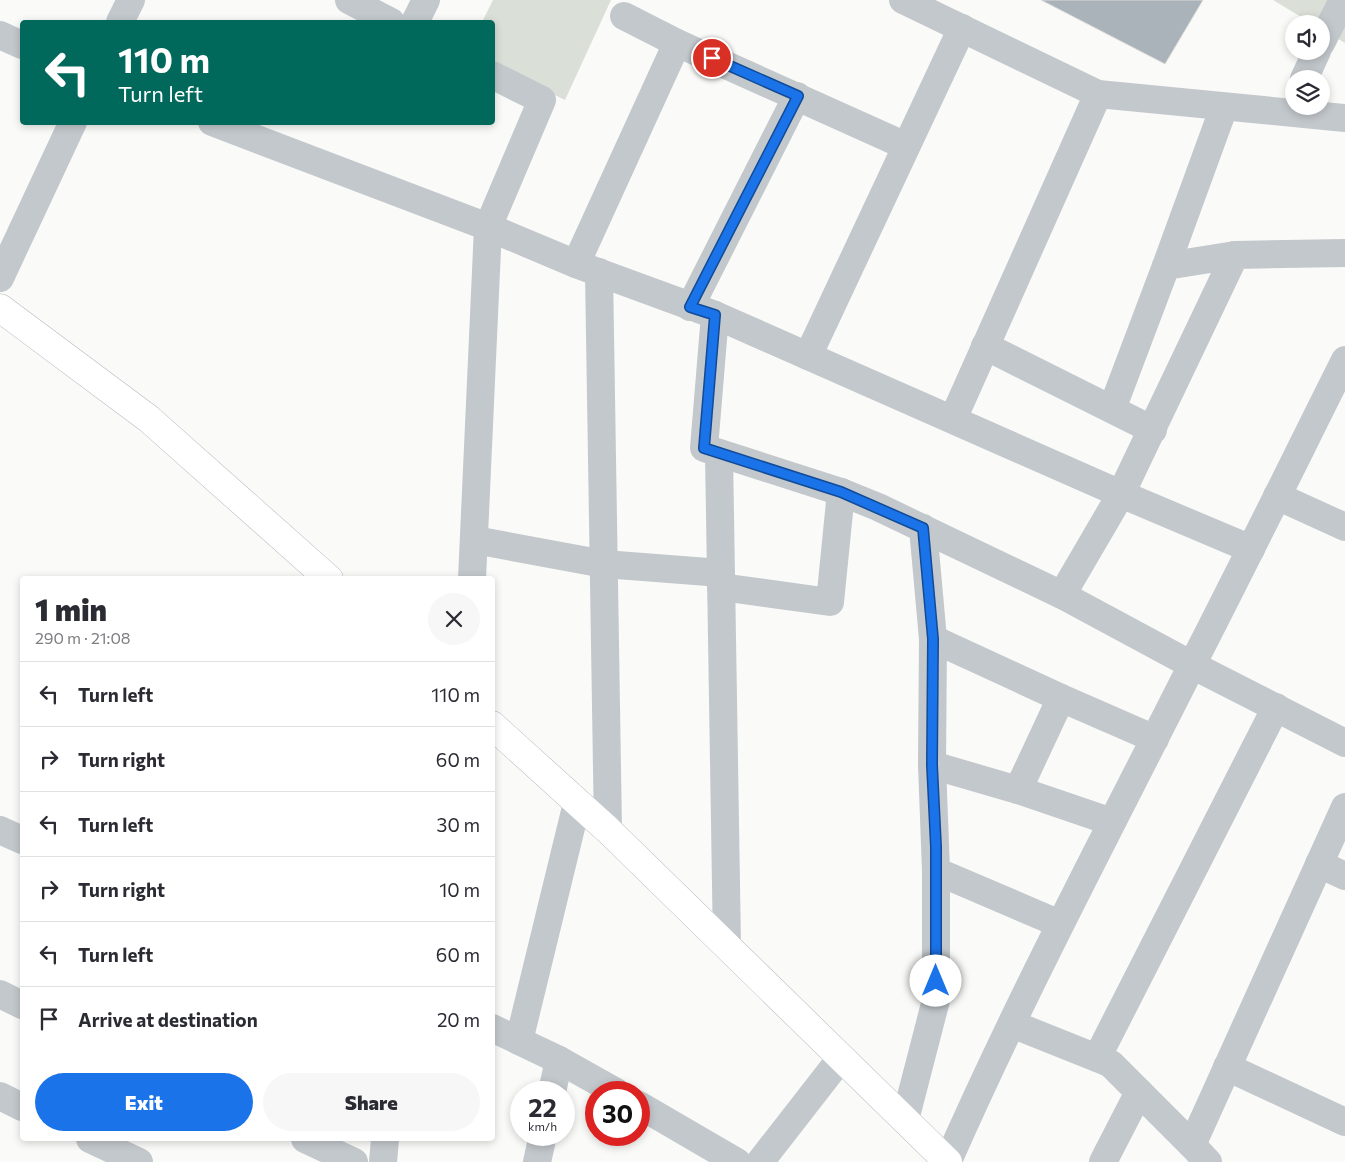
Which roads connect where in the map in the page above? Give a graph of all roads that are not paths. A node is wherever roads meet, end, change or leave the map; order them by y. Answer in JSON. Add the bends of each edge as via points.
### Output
{"nodes":[{"id":1,"x":131,"y":0,"type":"edge"},
{"id":2,"x":349,"y":0,"type":"edge"},
{"id":3,"x":426,"y":0,"type":"edge"},
{"id":4,"x":903,"y":0,"type":"edge"},
{"id":5,"x":1343,"y":0,"type":"edge"},
{"id":6,"x":624,"y":16,"type":"dead end"},
{"id":7,"x":121,"y":20,"type":"edge"},
{"id":8,"x":386,"y":20,"type":"edge"},
{"id":9,"x":416,"y":20,"type":"edge"},
{"id":10,"x":1330,"y":25,"type":"edge"},
{"id":11,"x":962,"y":28,"type":"junction"},
{"id":12,"x":0,"y":35,"type":"edge"},
{"id":13,"x":677,"y":43,"type":"junction"},
{"id":14,"x":20,"y":44,"type":"edge"},
{"id":15,"x":495,"y":76,"type":"edge"},
{"id":16,"x":1098,"y":94,"type":"junction"},
{"id":17,"x":798,"y":96,"type":"junction"},
{"id":18,"x":1285,"y":106,"type":"edge"},
{"id":19,"x":1224,"y":107,"type":"junction"},
{"id":20,"x":1330,"y":115,"type":"edge"},
{"id":21,"x":1345,"y":118,"type":"edge"},
{"id":22,"x":72,"y":125,"type":"edge"},
{"id":23,"x":220,"y":125,"type":"edge"},
{"id":24,"x":906,"y":146,"type":"junction"},
{"id":25,"x":488,"y":227,"type":"junction"},
{"id":26,"x":1345,"y":253,"type":"edge"},
{"id":27,"x":1235,"y":255,"type":"junction"},
{"id":28,"x":1166,"y":266,"type":"junction"},
{"id":29,"x":587,"y":268,"type":"junction"},
{"id":30,"x":0,"y":278,"type":"edge"},
{"id":31,"x":0,"y":308,"type":"edge"},
{"id":32,"x":703,"y":311,"type":"junction"},
{"id":33,"x":985,"y":346,"type":"junction"},
{"id":34,"x":808,"y":356,"type":"junction"},
{"id":35,"x":1345,"y":360,"type":"edge"},
{"id":36,"x":1112,"y":409,"type":"junction"},
{"id":37,"x":953,"y":419,"type":"junction"},
{"id":38,"x":1153,"y":430,"type":"junction"},
{"id":39,"x":719,"y":453,"type":"junction"},
{"id":40,"x":841,"y":492,"type":"junction"},
{"id":41,"x":1121,"y":494,"type":"junction"},
{"id":42,"x":1277,"y":496,"type":"junction"},
{"id":43,"x":1345,"y":527,"type":"edge"},
{"id":44,"x":923,"y":528,"type":"junction"},
{"id":45,"x":475,"y":540,"type":"junction"},
{"id":46,"x":1251,"y":549,"type":"junction"},
{"id":47,"x":604,"y":564,"type":"junction"},
{"id":48,"x":326,"y":576,"type":"edge"},
{"id":49,"x":472,"y":576,"type":"edge"},
{"id":50,"x":721,"y":580,"type":"junction"},
{"id":51,"x":1062,"y":595,"type":"junction"},
{"id":52,"x":933,"y":639,"type":"junction"},
{"id":53,"x":1192,"y":665,"type":"junction"},
{"id":54,"x":1061,"y":698,"type":"junction"},
{"id":55,"x":1276,"y":707,"type":"junction"},
{"id":56,"x":495,"y":728,"type":"edge"},
{"id":57,"x":1155,"y":738,"type":"junction"},
{"id":58,"x":1345,"y":743,"type":"edge"},
{"id":59,"x":932,"y":765,"type":"junction"},
{"id":60,"x":1018,"y":790,"type":"junction"},
{"id":61,"x":577,"y":802,"type":"junction"},
{"id":62,"x":1345,"y":807,"type":"edge"},
{"id":63,"x":1112,"y":822,"type":"junction"},
{"id":64,"x":0,"y":830,"type":"edge"},
{"id":65,"x":608,"y":830,"type":"junction"},
{"id":66,"x":20,"y":839,"type":"edge"},
{"id":67,"x":1319,"y":864,"type":"junction"},
{"id":68,"x":936,"y":871,"type":"junction"},
{"id":69,"x":1345,"y":876,"type":"edge"},
{"id":70,"x":1060,"y":924,"type":"junction"},
{"id":71,"x":727,"y":946,"type":"junction"},
{"id":72,"x":0,"y":994,"type":"edge"},
{"id":73,"x":20,"y":1003,"type":"edge"},
{"id":74,"x":1012,"y":1024,"type":"junction"},
{"id":75,"x":495,"y":1029,"type":"edge"},
{"id":76,"x":519,"y":1041,"type":"junction"},
{"id":77,"x":842,"y":1058,"type":"junction"},
{"id":78,"x":1097,"y":1058,"type":"junction"},
{"id":79,"x":559,"y":1060,"type":"junction"},
{"id":80,"x":1227,"y":1067,"type":"junction"},
{"id":81,"x":554,"y":1081,"type":"edge"},
{"id":82,"x":596,"y":1081,"type":"edge"},
{"id":83,"x":1139,"y":1092,"type":"junction"},
{"id":84,"x":0,"y":1096,"type":"edge"},
{"id":85,"x":20,"y":1106,"type":"edge"},
{"id":86,"x":650,"y":1111,"type":"edge"},
{"id":87,"x":905,"y":1120,"type":"junction"},
{"id":88,"x":1345,"y":1122,"type":"edge"},
{"id":89,"x":94,"y":1141,"type":"edge"},
{"id":90,"x":309,"y":1141,"type":"edge"},
{"id":91,"x":385,"y":1141,"type":"edge"},
{"id":92,"x":541,"y":1146,"type":"edge"},
{"id":93,"x":1200,"y":1154,"type":"edge"},
{"id":94,"x":139,"y":1162,"type":"edge"},
{"id":95,"x":354,"y":1162,"type":"edge"},
{"id":96,"x":383,"y":1162,"type":"edge"},
{"id":97,"x":538,"y":1162,"type":"edge"},
{"id":98,"x":737,"y":1162,"type":"edge"},
{"id":99,"x":760,"y":1162,"type":"edge"},
{"id":100,"x":948,"y":1162,"type":"edge"},
{"id":101,"x":1103,"y":1162,"type":"edge"}],
"edges":[{"from":1,"to":7,"type":"street"},
{"from":2,"to":8,"type":"street"},
{"from":3,"to":9,"type":"street"},
{"from":4,"to":11,"type":"street"},
{"from":5,"to":10,"type":"street"},
{"from":6,"to":13,"type":"street"},
{"from":11,"to":16,"type":"street"},
{"from":11,"to":24,"type":"street"},
{"from":12,"to":14,"type":"street"},
{"from":13,"to":17,"type":"street"},
{"from":13,"to":29,"type":"street"},
{"from":15,"to":25,"type":"street","via":[[542,100]]},
{"from":16,"to":19,"type":"street"},
{"from":16,"to":33,"type":"street"},
{"from":17,"to":24,"type":"street"},
{"from":17,"to":32,"type":"street"},
{"from":18,"to":19,"type":"street"},
{"from":19,"to":28,"type":"street"},
{"from":20,"to":21,"type":"street"},
{"from":22,"to":30,"type":"street"},
{"from":23,"to":25,"type":"street"},
{"from":24,"to":34,"type":"street"},
{"from":25,"to":29,"type":"street"},
{"from":25,"to":45,"type":"street"},
{"from":26,"to":27,"type":"street"},
{"from":27,"to":28,"type":"street"},
{"from":27,"to":38,"type":"street"},
{"from":28,"to":36,"type":"street"},
{"from":29,"to":32,"type":"street"},
{"from":29,"to":47,"type":"street"},
{"from":31,"to":48,"type":"main road","via":[[149,419]]},
{"from":32,"to":34,"type":"street"},
{"from":32,"to":39,"type":"street","via":[[704,448]]},
{"from":33,"to":36,"type":"street"},
{"from":33,"to":37,"type":"street"},
{"from":34,"to":37,"type":"street"},
{"from":35,"to":42,"type":"street"},
{"from":36,"to":38,"type":"street"},
{"from":37,"to":41,"type":"street"},
{"from":38,"to":41,"type":"street"},
{"from":39,"to":40,"type":"street"},
{"from":39,"to":50,"type":"street"},
{"from":40,"to":44,"type":"street"},
{"from":40,"to":50,"type":"street","via":[[830,602]]},
{"from":41,"to":46,"type":"street"},
{"from":41,"to":51,"type":"street"},
{"from":42,"to":43,"type":"street"},
{"from":42,"to":46,"type":"street"},
{"from":44,"to":51,"type":"street"},
{"from":44,"to":52,"type":"street"},
{"from":45,"to":47,"type":"street"},
{"from":45,"to":49,"type":"street"},
{"from":46,"to":53,"type":"street"},
{"from":47,"to":50,"type":"street"},
{"from":47,"to":65,"type":"street"},
{"from":50,"to":71,"type":"street"},
{"from":51,"to":53,"type":"street"},
{"from":52,"to":54,"type":"street"},
{"from":52,"to":59,"type":"street"},
{"from":53,"to":55,"type":"street"},
{"from":53,"to":57,"type":"street"},
{"from":54,"to":57,"type":"street"},
{"from":54,"to":60,"type":"street"},
{"from":55,"to":58,"type":"street"},
{"from":55,"to":78,"type":"street"},
{"from":56,"to":61,"type":"main road"},
{"from":57,"to":63,"type":"street"},
{"from":59,"to":60,"type":"street"},
{"from":59,"to":68,"type":"street"},
{"from":60,"to":63,"type":"street"},
{"from":61,"to":65,"type":"main road"},
{"from":61,"to":76,"type":"street"},
{"from":62,"to":67,"type":"street"},
{"from":63,"to":70,"type":"street"},
{"from":64,"to":66,"type":"street"},
{"from":65,"to":71,"type":"main road"},
{"from":67,"to":69,"type":"street"},
{"from":67,"to":80,"type":"street"},
{"from":68,"to":70,"type":"street"},
{"from":68,"to":87,"type":"street","via":[[936,1000]]},
{"from":70,"to":74,"type":"street"},
{"from":71,"to":77,"type":"main road"},
{"from":72,"to":73,"type":"street"},
{"from":74,"to":78,"type":"street"},
{"from":74,"to":100,"type":"street","via":[[983,1080]]},
{"from":75,"to":76,"type":"street"},
{"from":76,"to":79,"type":"street"},
{"from":77,"to":87,"type":"main road"},
{"from":77,"to":99,"type":"street"},
{"from":78,"to":83,"type":"street","via":[[1110,1064]]},
{"from":79,"to":81,"type":"street"},
{"from":79,"to":82,"type":"street"},
{"from":80,"to":88,"type":"street"},
{"from":80,"to":93,"type":"street"},
{"from":83,"to":93,"type":"street"},
{"from":83,"to":101,"type":"street"},
{"from":84,"to":85,"type":"street"},
{"from":86,"to":98,"type":"street"},
{"from":87,"to":100,"type":"main road"},
{"from":89,"to":94,"type":"street"},
{"from":90,"to":95,"type":"street"},
{"from":91,"to":96,"type":"street"},
{"from":92,"to":97,"type":"street"}]}
